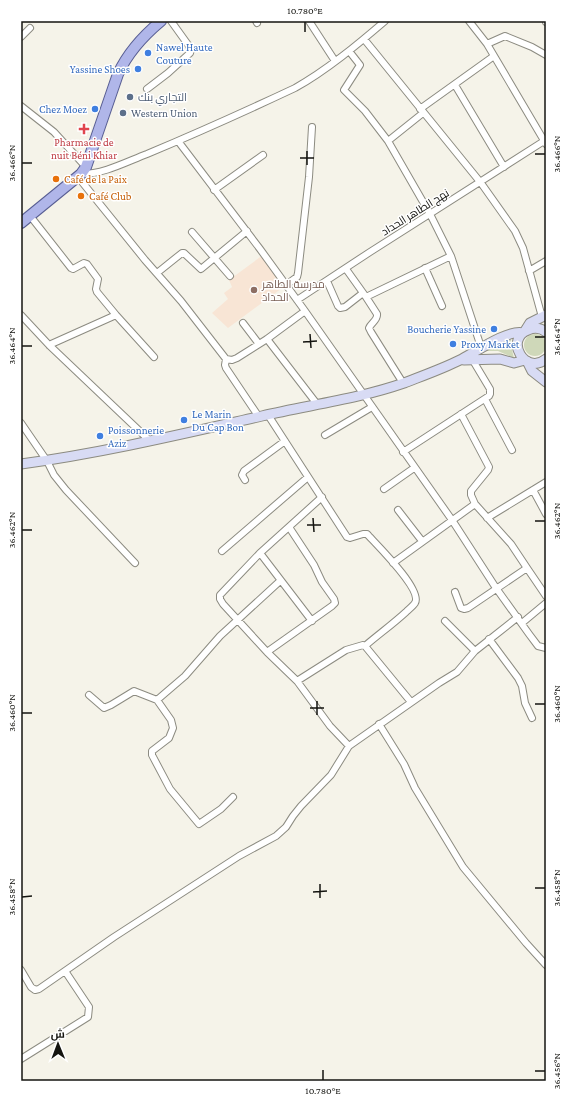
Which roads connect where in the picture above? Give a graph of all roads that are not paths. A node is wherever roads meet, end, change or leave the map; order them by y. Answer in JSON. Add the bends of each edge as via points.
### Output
{"nodes":[{"id":1,"x":161,"y":21,"type":"edge"},
{"id":2,"x":171,"y":21,"type":"edge"},
{"id":3,"x":309,"y":21,"type":"edge"},
{"id":4,"x":385,"y":21,"type":"edge"},
{"id":5,"x":469,"y":21,"type":"edge"},
{"id":6,"x":30,"y":28,"type":"dead end"},
{"id":7,"x":21,"y":37,"type":"edge"},
{"id":8,"x":364,"y":39,"type":"junction"},
{"id":9,"x":486,"y":44,"type":"junction"},
{"id":10,"x":349,"y":51,"type":"junction"},
{"id":11,"x":546,"y":54,"type":"edge"},
{"id":12,"x":494,"y":56,"type":"junction"},
{"id":13,"x":335,"y":61,"type":"junction"},
{"id":14,"x":455,"y":85,"type":"junction"},
{"id":15,"x":147,"y":89,"type":"dead end"},
{"id":16,"x":21,"y":106,"type":"edge"},
{"id":17,"x":422,"y":111,"type":"junction"},
{"id":18,"x":312,"y":127,"type":"dead end"},
{"id":19,"x":178,"y":141,"type":"junction"},
{"id":20,"x":388,"y":141,"type":"junction"},
{"id":21,"x":545,"y":143,"type":"edge"},
{"id":22,"x":263,"y":154,"type":"dead end"},
{"id":23,"x":504,"y":167,"type":"junction"},
{"id":24,"x":81,"y":173,"type":"junction"},
{"id":25,"x":481,"y":183,"type":"junction"},
{"id":26,"x":214,"y":190,"type":"junction"},
{"id":27,"x":430,"y":214,"type":"junction"},
{"id":28,"x":31,"y":217,"type":"junction"},
{"id":29,"x":21,"y":223,"type":"edge"},
{"id":30,"x":246,"y":231,"type":"junction"},
{"id":31,"x":192,"y":232,"type":"dead end"},
{"id":32,"x":451,"y":256,"type":"junction"},
{"id":33,"x":214,"y":257,"type":"junction"},
{"id":34,"x":546,"y":261,"type":"edge"},
{"id":35,"x":425,"y":268,"type":"junction"},
{"id":36,"x":346,"y":269,"type":"junction"},
{"id":37,"x":529,"y":271,"type":"junction"},
{"id":38,"x":157,"y":273,"type":"junction"},
{"id":39,"x":230,"y":276,"type":"dead end"},
{"id":40,"x":327,"y":280,"type":"junction"},
{"id":41,"x":286,"y":285,"type":"junction"},
{"id":42,"x":365,"y":295,"type":"junction"},
{"id":43,"x":297,"y":300,"type":"junction"},
{"id":44,"x":442,"y":306,"type":"dead end"},
{"id":45,"x":305,"y":311,"type":"junction"},
{"id":46,"x":21,"y":315,"type":"edge"},
{"id":47,"x":116,"y":316,"type":"junction"},
{"id":48,"x":544,"y":316,"type":"edge"},
{"id":49,"x":243,"y":323,"type":"dead end"},
{"id":50,"x":524,"y":332,"type":"junction"},
{"id":51,"x":546,"y":332,"type":"edge"},
{"id":52,"x":267,"y":338,"type":"junction"},
{"id":53,"x":259,"y":344,"type":"junction"},
{"id":54,"x":49,"y":345,"type":"junction"},
{"id":55,"x":481,"y":347,"type":"junction"},
{"id":56,"x":154,"y":357,"type":"dead end"},
{"id":57,"x":226,"y":359,"type":"junction"},
{"id":58,"x":472,"y":359,"type":"junction"},
{"id":59,"x":546,"y":359,"type":"edge"},
{"id":60,"x":460,"y":360,"type":"junction"},
{"id":61,"x":526,"y":361,"type":"junction"},
{"id":62,"x":546,"y":382,"type":"edge"},
{"id":63,"x":403,"y":383,"type":"junction"},
{"id":64,"x":363,"y":394,"type":"junction"},
{"id":65,"x":485,"y":399,"type":"junction"},
{"id":66,"x":317,"y":404,"type":"junction"},
{"id":67,"x":372,"y":407,"type":"junction"},
{"id":68,"x":461,"y":414,"type":"junction"},
{"id":69,"x":263,"y":416,"type":"junction"},
{"id":70,"x":21,"y":423,"type":"edge"},
{"id":71,"x":325,"y":435,"type":"dead end"},
{"id":72,"x":150,"y":441,"type":"junction"},
{"id":73,"x":285,"y":441,"type":"junction"},
{"id":74,"x":512,"y":450,"type":"dead end"},
{"id":75,"x":403,"y":452,"type":"junction"},
{"id":76,"x":47,"y":461,"type":"junction"},
{"id":77,"x":21,"y":464,"type":"edge"},
{"id":78,"x":414,"y":468,"type":"junction"},
{"id":79,"x":308,"y":477,"type":"junction"},
{"id":80,"x":245,"y":480,"type":"dead end"},
{"id":81,"x":546,"y":482,"type":"edge"},
{"id":82,"x":384,"y":489,"type":"dead end"},
{"id":83,"x":533,"y":490,"type":"junction"},
{"id":84,"x":322,"y":497,"type":"junction"},
{"id":85,"x":475,"y":504,"type":"junction"},
{"id":86,"x":398,"y":510,"type":"dead end"},
{"id":87,"x":546,"y":514,"type":"edge"},
{"id":88,"x":487,"y":518,"type":"junction"},
{"id":89,"x":452,"y":520,"type":"junction"},
{"id":90,"x":289,"y":527,"type":"junction"},
{"id":91,"x":422,"y":541,"type":"junction"},
{"id":92,"x":222,"y":551,"type":"dead end"},
{"id":93,"x":260,"y":553,"type":"junction"},
{"id":94,"x":393,"y":562,"type":"junction"},
{"id":95,"x":135,"y":563,"type":"dead end"},
{"id":96,"x":527,"y":568,"type":"junction"},
{"id":97,"x":280,"y":580,"type":"junction"},
{"id":98,"x":496,"y":588,"type":"junction"},
{"id":99,"x":455,"y":592,"type":"dead end"},
{"id":100,"x":546,"y":596,"type":"edge"},
{"id":101,"x":546,"y":603,"type":"edge"},
{"id":102,"x":518,"y":617,"type":"junction"},
{"id":103,"x":238,"y":620,"type":"junction"},
{"id":104,"x":312,"y":621,"type":"junction"},
{"id":105,"x":445,"y":621,"type":"dead end"},
{"id":106,"x":522,"y":623,"type":"junction"},
{"id":107,"x":489,"y":639,"type":"junction"},
{"id":108,"x":365,"y":646,"type":"junction"},
{"id":109,"x":546,"y":648,"type":"edge"},
{"id":110,"x":475,"y":651,"type":"junction"},
{"id":111,"x":267,"y":652,"type":"junction"},
{"id":112,"x":297,"y":681,"type":"junction"},
{"id":113,"x":89,"y":695,"type":"dead end"},
{"id":114,"x":157,"y":700,"type":"junction"},
{"id":115,"x":411,"y":702,"type":"junction"},
{"id":116,"x":532,"y":718,"type":"dead end"},
{"id":117,"x":379,"y":724,"type":"junction"},
{"id":118,"x":348,"y":746,"type":"junction"},
{"id":119,"x":233,"y":797,"type":"dead end"},
{"id":120,"x":546,"y":965,"type":"edge"},
{"id":121,"x":21,"y":970,"type":"edge"},
{"id":122,"x":65,"y":971,"type":"junction"},
{"id":123,"x":21,"y":1059,"type":"edge"}],
"edges":[{"from":1,"to":24,"type":"main road","via":[[140,40],[121,68]]},
{"from":2,"to":15,"type":"street","via":[[189,46],[190,53]]},
{"from":3,"to":13,"type":"street"},
{"from":4,"to":8,"type":"street"},
{"from":5,"to":9,"type":"street"},
{"from":6,"to":7,"type":"street"},
{"from":8,"to":10,"type":"street"},
{"from":8,"to":17,"type":"street"},
{"from":9,"to":11,"type":"street","via":[[505,36]]},
{"from":9,"to":12,"type":"street"},
{"from":10,"to":13,"type":"street"},
{"from":10,"to":20,"type":"street","via":[[360,65],[344,90],[365,111]]},
{"from":12,"to":14,"type":"street"},
{"from":12,"to":21,"type":"street"},
{"from":13,"to":19,"type":"street","via":[[295,88]]},
{"from":14,"to":17,"type":"street"},
{"from":14,"to":23,"type":"street"},
{"from":16,"to":24,"type":"street","via":[[54,132]]},
{"from":17,"to":20,"type":"street"},
{"from":17,"to":25,"type":"street"},
{"from":18,"to":41,"type":"street","via":[[298,273]]},
{"from":19,"to":24,"type":"street","via":[[105,171]]},
{"from":19,"to":26,"type":"street"},
{"from":20,"to":27,"type":"street"},
{"from":21,"to":23,"type":"street","name":"نهج الطاهر الحداد"},
{"from":22,"to":26,"type":"street"},
{"from":23,"to":25,"type":"street","name":"نهج الطاهر الحداد"},
{"from":24,"to":28,"type":"main road"},
{"from":24,"to":38,"type":"street"},
{"from":25,"to":27,"type":"street","name":"نهج الطاهر الحداد"},
{"from":25,"to":37,"type":"street","via":[[520,239]]},
{"from":26,"to":30,"type":"street"},
{"from":27,"to":32,"type":"street"},
{"from":27,"to":36,"type":"street","name":"نهج الطاهر الحداد"},
{"from":28,"to":29,"type":"main road"},
{"from":28,"to":47,"type":"street","via":[[71,268],[87,264],[98,279],[96,291]]},
{"from":30,"to":33,"type":"street"},
{"from":30,"to":41,"type":"street"},
{"from":31,"to":33,"type":"street"},
{"from":32,"to":35,"type":"street"},
{"from":32,"to":55,"type":"street"},
{"from":33,"to":38,"type":"street","via":[[199,268],[182,253]]},
{"from":33,"to":39,"type":"street"},
{"from":34,"to":37,"type":"street"},
{"from":35,"to":42,"type":"street"},
{"from":35,"to":44,"type":"street"},
{"from":36,"to":40,"type":"street","name":"نهج الطاهر الحداد"},
{"from":36,"to":42,"type":"street"},
{"from":37,"to":48,"type":"street"},
{"from":38,"to":57,"type":"street"},
{"from":40,"to":42,"type":"street","via":[[340,308]]},
{"from":40,"to":43,"type":"street","name":"نهج الطاهر الحداد"},
{"from":41,"to":43,"type":"street"},
{"from":42,"to":63,"type":"street","via":[[377,314],[376,320],[369,328]]},
{"from":43,"to":45,"type":"street"},
{"from":45,"to":52,"type":"street"},
{"from":45,"to":64,"type":"street"},
{"from":46,"to":54,"type":"street"},
{"from":47,"to":54,"type":"street"},
{"from":47,"to":56,"type":"street"},
{"from":48,"to":50,"type":"street","via":[[530,323]]},
{"from":49,"to":53,"type":"street"},
{"from":50,"to":51,"type":"street","via":[[535,328]]},
{"from":50,"to":55,"type":"street","via":[[513,333]]},
{"from":50,"to":61,"type":"street","via":[[518,341],[518,349]]},
{"from":52,"to":53,"type":"street"},
{"from":52,"to":66,"type":"street"},
{"from":53,"to":57,"type":"street","via":[[237,358]]},
{"from":54,"to":72,"type":"street"},
{"from":55,"to":60,"type":"street"},
{"from":57,"to":69,"type":"street","via":[[226,368]]},
{"from":58,"to":60,"type":"street"},
{"from":58,"to":61,"type":"street","via":[[500,359],[514,363]]},
{"from":58,"to":65,"type":"street","via":[[490,389],[490,394]]},
{"from":59,"to":61,"type":"street","via":[[538,363]]},
{"from":60,"to":63,"type":"street"},
{"from":61,"to":62,"type":"street","via":[[532,371]]},
{"from":63,"to":64,"type":"street"},
{"from":64,"to":66,"type":"street"},
{"from":64,"to":67,"type":"street"},
{"from":65,"to":68,"type":"street"},
{"from":65,"to":74,"type":"street"},
{"from":66,"to":69,"type":"street"},
{"from":67,"to":71,"type":"street"},
{"from":67,"to":75,"type":"street"},
{"from":68,"to":75,"type":"street"},
{"from":68,"to":85,"type":"street","via":[[489,467],[471,491]]},
{"from":69,"to":72,"type":"street"},
{"from":69,"to":73,"type":"street"},
{"from":70,"to":76,"type":"street"},
{"from":72,"to":76,"type":"street"},
{"from":73,"to":79,"type":"street"},
{"from":73,"to":80,"type":"street","via":[[244,471],[242,475]]},
{"from":75,"to":78,"type":"street"},
{"from":76,"to":77,"type":"street"},
{"from":76,"to":95,"type":"street","via":[[66,490]]},
{"from":78,"to":82,"type":"street"},
{"from":78,"to":89,"type":"street"},
{"from":79,"to":84,"type":"street"},
{"from":79,"to":92,"type":"street"},
{"from":81,"to":83,"type":"street"},
{"from":83,"to":87,"type":"street"},
{"from":83,"to":88,"type":"street"},
{"from":84,"to":90,"type":"street"},
{"from":84,"to":94,"type":"street","via":[[347,537],[367,534]]},
{"from":85,"to":88,"type":"street"},
{"from":85,"to":89,"type":"street"},
{"from":86,"to":91,"type":"street"},
{"from":88,"to":96,"type":"street","via":[[511,544]]},
{"from":89,"to":91,"type":"street"},
{"from":89,"to":98,"type":"street"},
{"from":90,"to":93,"type":"street"},
{"from":90,"to":104,"type":"street","via":[[335,601]]},
{"from":91,"to":94,"type":"street"},
{"from":93,"to":97,"type":"street"},
{"from":93,"to":103,"type":"street","via":[[220,595],[221,601]]},
{"from":94,"to":108,"type":"street","via":[[413,589],[416,600]]},
{"from":96,"to":98,"type":"street"},
{"from":96,"to":100,"type":"street"},
{"from":97,"to":103,"type":"street"},
{"from":97,"to":104,"type":"street"},
{"from":98,"to":99,"type":"street","via":[[464,609]]},
{"from":98,"to":102,"type":"street"},
{"from":101,"to":106,"type":"street"},
{"from":102,"to":106,"type":"street"},
{"from":102,"to":107,"type":"street"},
{"from":103,"to":111,"type":"street"},
{"from":103,"to":114,"type":"street"},
{"from":104,"to":111,"type":"street"},
{"from":105,"to":110,"type":"street"},
{"from":106,"to":109,"type":"street","via":[[538,646]]},
{"from":107,"to":110,"type":"street"},
{"from":107,"to":116,"type":"street","via":[[518,678]]},
{"from":108,"to":112,"type":"street","via":[[346,650]]},
{"from":108,"to":115,"type":"street"},
{"from":110,"to":115,"type":"street","via":[[456,672]]},
{"from":111,"to":112,"type":"street"},
{"from":112,"to":118,"type":"street"},
{"from":113,"to":114,"type":"street","via":[[104,708],[134,691]]},
{"from":114,"to":119,"type":"street","via":[[171,720],[173,728],[169,738],[152,751],[152,755],[170,789],[199,824]]},
{"from":115,"to":117,"type":"street"},
{"from":117,"to":118,"type":"street"},
{"from":117,"to":120,"type":"street","via":[[463,867]]},
{"from":118,"to":122,"type":"street","via":[[331,775],[293,816],[286,828],[276,836],[239,856]]},
{"from":121,"to":122,"type":"street","via":[[35,990]]},
{"from":122,"to":123,"type":"street","via":[[89,1007],[88,1017]]}]}
